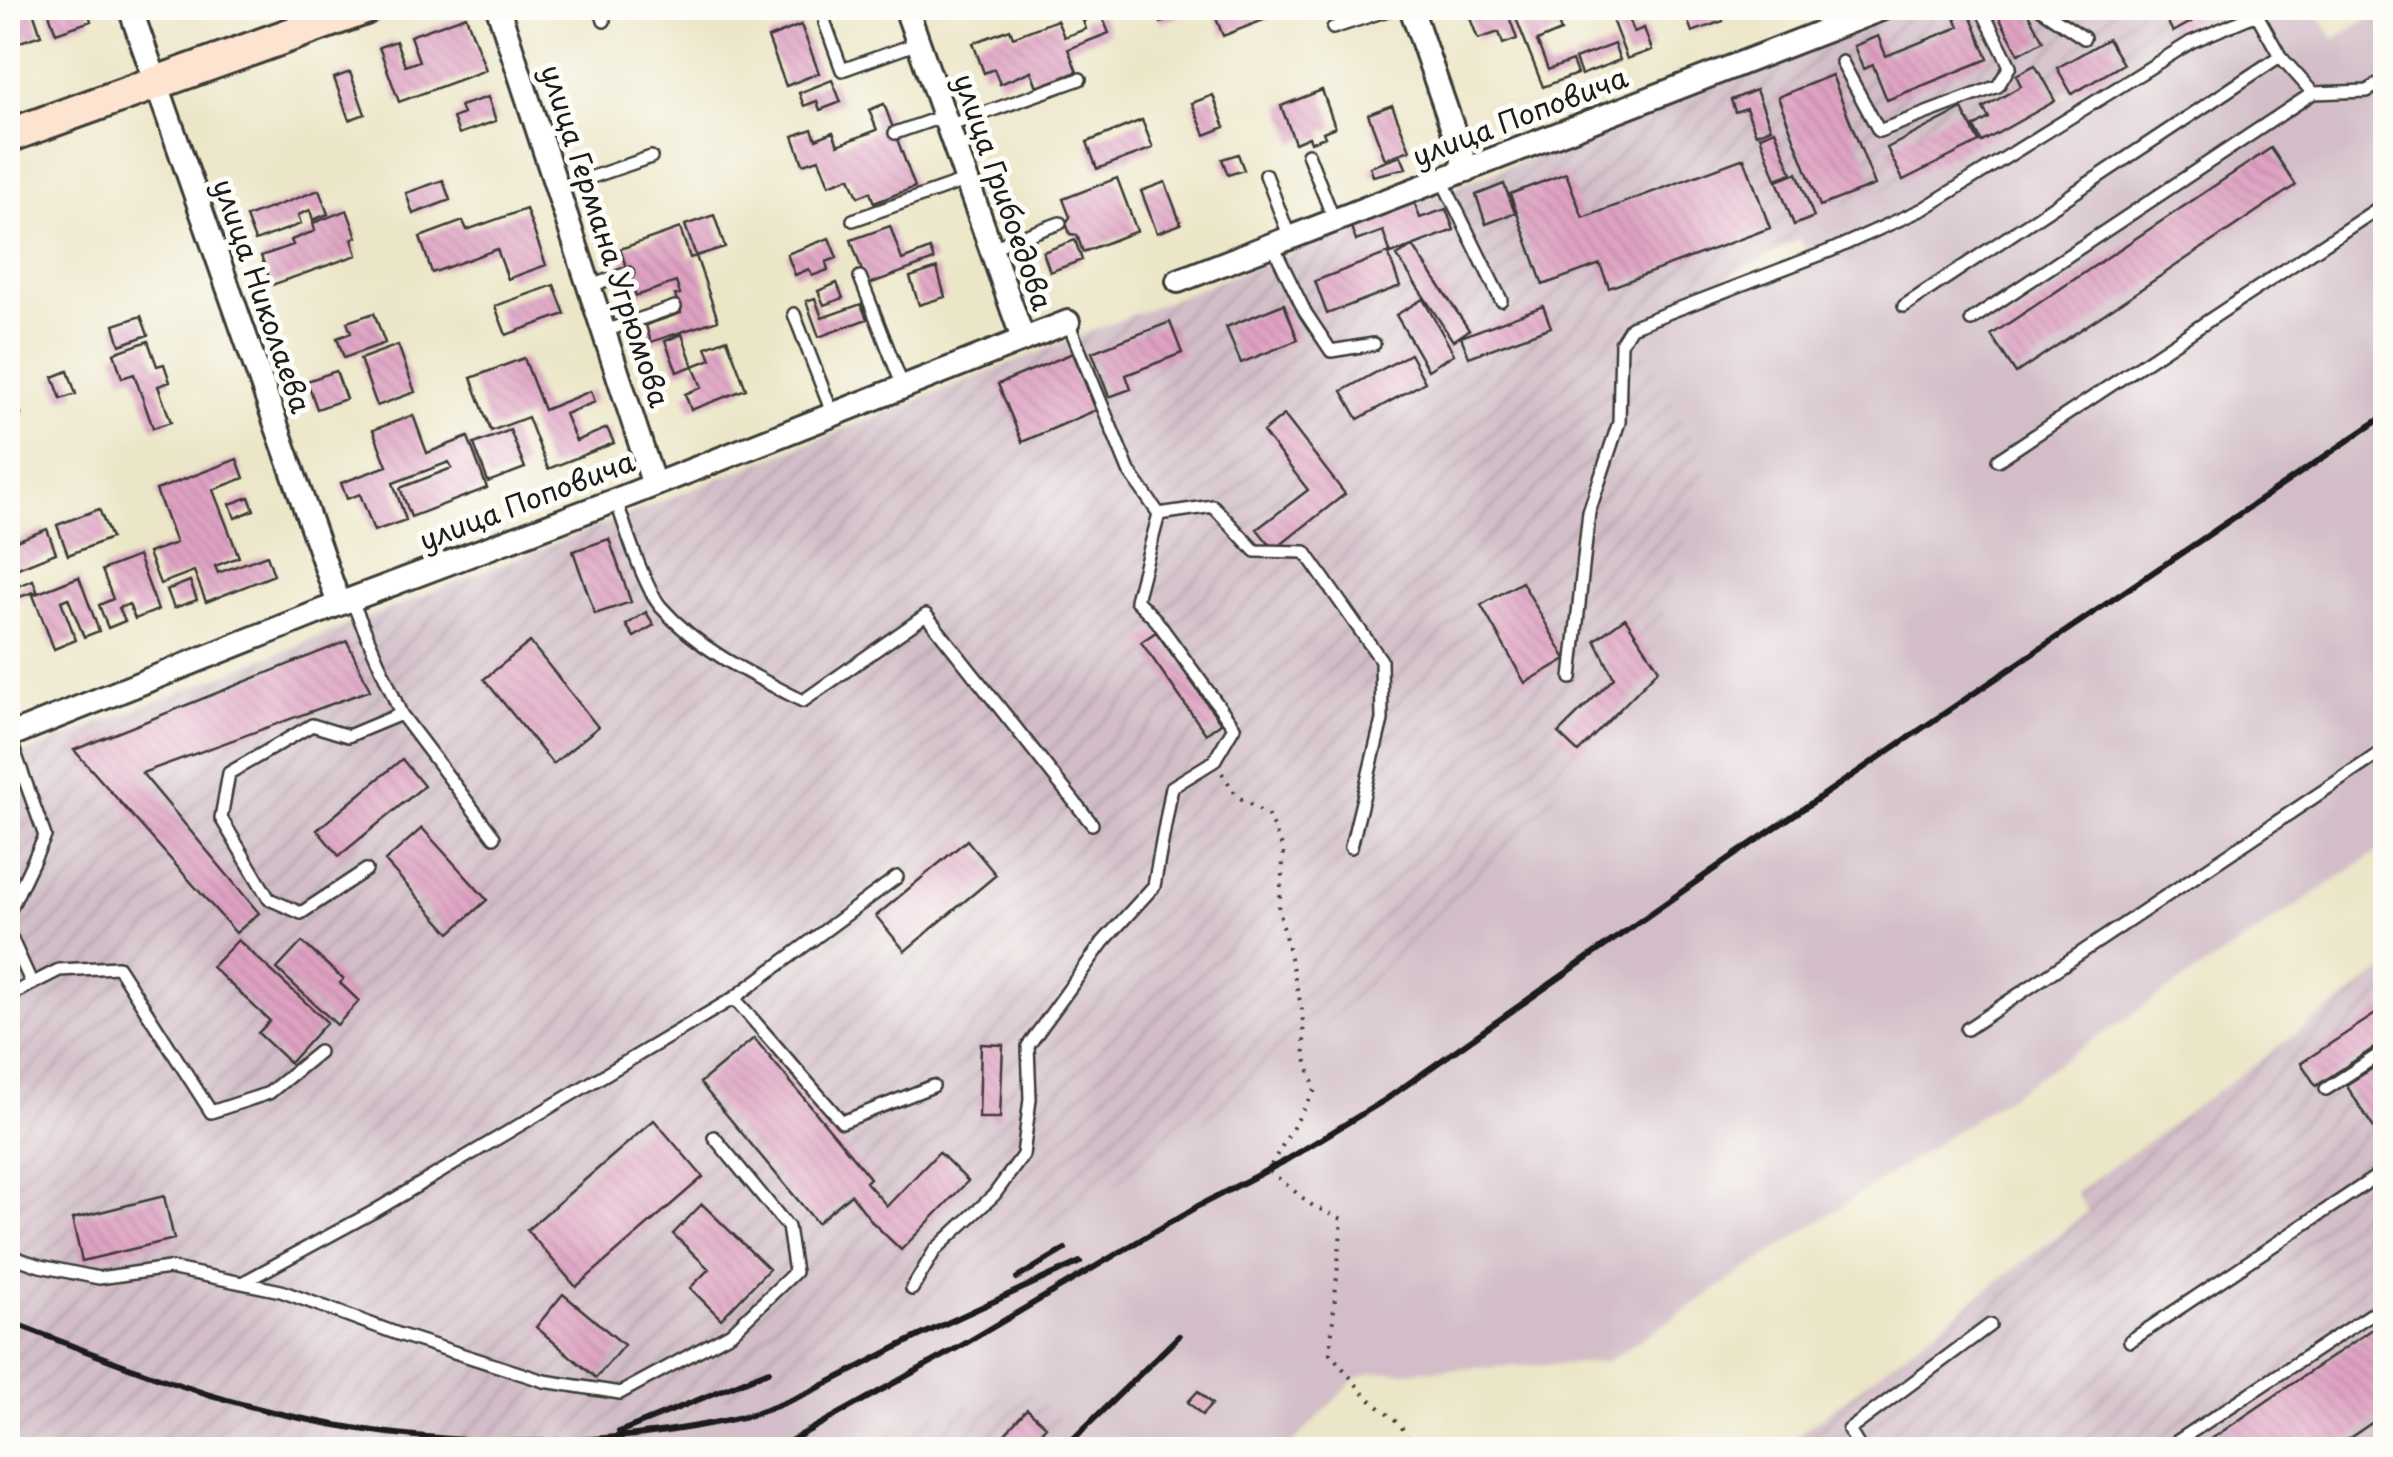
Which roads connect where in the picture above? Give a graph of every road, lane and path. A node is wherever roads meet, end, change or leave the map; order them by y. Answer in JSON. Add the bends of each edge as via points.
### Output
{"nodes":[{"id":1,"x":130,"y":8,"type":"edge"},
{"id":2,"x":365,"y":8,"type":"edge"},
{"id":3,"x":498,"y":8,"type":"edge"},
{"id":4,"x":600,"y":8,"type":"edge"},
{"id":5,"x":906,"y":8,"type":"edge"},
{"id":6,"x":1394,"y":8,"type":"edge"},
{"id":7,"x":1411,"y":8,"type":"edge"},
{"id":8,"x":1884,"y":8,"type":"edge"},
{"id":9,"x":1981,"y":8,"type":"edge"},
{"id":10,"x":2039,"y":8,"type":"edge"},
{"id":11,"x":2255,"y":11,"type":"edge"},
{"id":12,"x":604,"y":21,"type":"dead end"},
{"id":13,"x":825,"y":23,"type":"dead end"},
{"id":14,"x":1334,"y":28,"type":"dead end"},
{"id":15,"x":2084,"y":38,"type":"dead end"},
{"id":16,"x":918,"y":43,"type":"junction"},
{"id":17,"x":2280,"y":56,"type":"junction"},
{"id":18,"x":1842,"y":62,"type":"dead end"},
{"id":19,"x":2386,"y":78,"type":"edge"},
{"id":20,"x":1080,"y":79,"type":"dead end"},
{"id":21,"x":155,"y":83,"type":"junction"},
{"id":22,"x":2313,"y":93,"type":"junction"},
{"id":23,"x":946,"y":121,"type":"junction"},
{"id":24,"x":895,"y":134,"type":"dead end"},
{"id":25,"x":8,"y":136,"type":"edge"},
{"id":26,"x":1308,"y":154,"type":"dead end"},
{"id":27,"x":651,"y":157,"type":"dead end"},
{"id":28,"x":1467,"y":170,"type":"junction"},
{"id":29,"x":1266,"y":175,"type":"dead end"},
{"id":30,"x":967,"y":180,"type":"junction"},
{"id":31,"x":1442,"y":180,"type":"junction"},
{"id":32,"x":556,"y":188,"type":"junction"},
{"id":33,"x":2386,"y":203,"type":"edge"},
{"id":34,"x":853,"y":220,"type":"dead end"},
{"id":35,"x":1334,"y":221,"type":"junction"},
{"id":36,"x":1060,"y":223,"type":"dead end"},
{"id":37,"x":1281,"y":241,"type":"junction"},
{"id":38,"x":991,"y":248,"type":"junction"},
{"id":39,"x":628,"y":273,"type":"dead end"},
{"id":40,"x":860,"y":277,"type":"dead end"},
{"id":41,"x":1178,"y":282,"type":"dead end"},
{"id":42,"x":590,"y":286,"type":"junction"},
{"id":43,"x":1501,"y":300,"type":"dead end"},
{"id":44,"x":1904,"y":306,"type":"dead end"},
{"id":45,"x":675,"y":307,"type":"dead end"},
{"id":46,"x":794,"y":314,"type":"dead end"},
{"id":47,"x":1971,"y":320,"type":"dead end"},
{"id":48,"x":1068,"y":322,"type":"joint"},
{"id":49,"x":606,"y":331,"type":"junction"},
{"id":50,"x":1023,"y":340,"type":"junction"},
{"id":51,"x":1374,"y":344,"type":"dead end"},
{"id":52,"x":903,"y":387,"type":"junction"},
{"id":53,"x":833,"y":415,"type":"junction"},
{"id":54,"x":1998,"y":460,"type":"dead end"},
{"id":55,"x":654,"y":484,"type":"junction"},
{"id":56,"x":616,"y":500,"type":"junction"},
{"id":57,"x":1159,"y":514,"type":"junction"},
{"id":58,"x":345,"y":601,"type":"junction"},
{"id":59,"x":1571,"y":678,"type":"dead end"},
{"id":60,"x":402,"y":714,"type":"junction"},
{"id":61,"x":9,"y":730,"type":"edge"},
{"id":62,"x":2386,"y":750,"type":"edge"},
{"id":63,"x":1214,"y":761,"type":"junction"},
{"id":64,"x":1092,"y":824,"type":"dead end"},
{"id":65,"x":494,"y":837,"type":"dead end"},
{"id":66,"x":1351,"y":847,"type":"dead end"},
{"id":67,"x":366,"y":870,"type":"dead end"},
{"id":68,"x":897,"y":877,"type":"dead end"},
{"id":69,"x":8,"y":914,"type":"edge"},
{"id":70,"x":8,"y":931,"type":"edge"},
{"id":71,"x":32,"y":984,"type":"junction"},
{"id":72,"x":8,"y":996,"type":"edge"},
{"id":73,"x":734,"y":998,"type":"junction"},
{"id":74,"x":1968,"y":1028,"type":"dead end"},
{"id":75,"x":2386,"y":1050,"type":"edge"},
{"id":76,"x":319,"y":1052,"type":"dead end"},
{"id":77,"x":933,"y":1086,"type":"dead end"},
{"id":78,"x":2326,"y":1089,"type":"dead end"},
{"id":79,"x":714,"y":1138,"type":"dead end"},
{"id":80,"x":2386,"y":1170,"type":"edge"},
{"id":81,"x":8,"y":1255,"type":"edge"},
{"id":82,"x":242,"y":1283,"type":"junction"},
{"id":83,"x":912,"y":1289,"type":"dead end"},
{"id":84,"x":2386,"y":1304,"type":"edge"},
{"id":85,"x":1990,"y":1325,"type":"dead end"},
{"id":86,"x":2130,"y":1341,"type":"dead end"},
{"id":87,"x":1417,"y":1450,"type":"edge"},
{"id":88,"x":1861,"y":1450,"type":"edge"},
{"id":89,"x":2164,"y":1450,"type":"edge"}],
"edges":[{"from":1,"to":21,"type":"street","name":"улица Николаева"},
{"from":2,"to":21,"type":"main road"},
{"from":3,"to":32,"type":"street","name":"улица Германа Угрюмова"},
{"from":4,"to":12,"type":"lane"},
{"from":5,"to":16,"type":"street","name":"улица Грибоедова"},
{"from":6,"to":14,"type":"lane"},
{"from":7,"to":28,"type":"street"},
{"from":8,"to":28,"type":"street","name":"улица Поповича"},
{"from":9,"to":18,"type":"lane","via":[[2010,66],[1998,86],[1879,131]]},
{"from":10,"to":15,"type":"lane"},
{"from":11,"to":17,"type":"lane"},
{"from":11,"to":59,"type":"lane","via":[[2191,42],[1923,209],[1632,327],[1622,342],[1619,422],[1589,512]]},
{"from":13,"to":16,"type":"lane","via":[[842,70]]},
{"from":16,"to":23,"type":"street","name":"улица Грибоедова"},
{"from":17,"to":22,"type":"lane"},
{"from":17,"to":44,"type":"lane"},
{"from":19,"to":22,"type":"lane","via":[[2366,91]]},
{"from":20,"to":23,"type":"lane"},
{"from":21,"to":25,"type":"main road"},
{"from":21,"to":58,"type":"street","name":"улица Николаева"},
{"from":22,"to":47,"type":"lane"},
{"from":23,"to":24,"type":"lane"},
{"from":23,"to":30,"type":"street","name":"улица Грибоедова"},
{"from":26,"to":35,"type":"lane"},
{"from":27,"to":32,"type":"lane"},
{"from":28,"to":31,"type":"street","name":"улица Поповича"},
{"from":29,"to":37,"type":"lane"},
{"from":30,"to":34,"type":"lane"},
{"from":30,"to":38,"type":"street","name":"улица Грибоедова"},
{"from":31,"to":35,"type":"street","name":"улица Поповича"},
{"from":31,"to":43,"type":"lane"},
{"from":32,"to":42,"type":"street","name":"улица Германа Угрюмова"},
{"from":33,"to":54,"type":"lane"},
{"from":35,"to":37,"type":"street","name":"улица Поповича"},
{"from":36,"to":38,"type":"lane"},
{"from":37,"to":41,"type":"street","name":"улица Поповича"},
{"from":37,"to":51,"type":"lane","via":[[1305,312],[1331,351]]},
{"from":38,"to":50,"type":"street","name":"улица Грибоедова"},
{"from":39,"to":42,"type":"lane"},
{"from":40,"to":52,"type":"lane"},
{"from":42,"to":49,"type":"street","name":"улица Германа Угрюмова"},
{"from":45,"to":49,"type":"lane"},
{"from":46,"to":53,"type":"lane"},
{"from":48,"to":50,"type":"street","name":"улица Поповича"},
{"from":48,"to":57,"type":"lane","via":[[1129,472]]},
{"from":49,"to":55,"type":"street","name":"улица Германа Угрюмова"},
{"from":50,"to":52,"type":"street","name":"улица Поповича"},
{"from":52,"to":53,"type":"street","name":"улица Поповича"},
{"from":53,"to":55,"type":"street","name":"улица Поповича"},
{"from":55,"to":56,"type":"street","name":"улица Поповича"},
{"from":56,"to":58,"type":"street","name":"улица Поповича"},
{"from":56,"to":64,"type":"lane","via":[[659,605],[717,656],[803,701],[926,614]]},
{"from":57,"to":63,"type":"lane","via":[[1136,600],[1234,727]]},
{"from":57,"to":66,"type":"lane","via":[[1213,506],[1255,552],[1305,552],[1381,660],[1382,720]]},
{"from":58,"to":60,"type":"lane"},
{"from":58,"to":61,"type":"street","name":"улица Поповича"},
{"from":60,"to":65,"type":"lane"},
{"from":60,"to":67,"type":"lane","via":[[348,736],[312,725],[229,773],[221,818],[269,899],[301,913]]},
{"from":61,"to":69,"type":"lane","via":[[45,836]]},
{"from":62,"to":74,"type":"lane"},
{"from":63,"to":83,"type":"lane","via":[[1172,788],[1154,886],[1103,942],[1028,1046],[1023,1155],[994,1195],[935,1250]]},
{"from":63,"to":87,"type":"path","via":[[1237,796],[1268,816],[1284,852],[1279,908],[1315,1090],[1268,1170],[1313,1206],[1342,1219],[1330,1353]]},
{"from":68,"to":73,"type":"lane"},
{"from":70,"to":71,"type":"lane"},
{"from":71,"to":72,"type":"lane"},
{"from":71,"to":76,"type":"lane","via":[[59,970],[118,967],[211,1112],[269,1093]]},
{"from":73,"to":77,"type":"lane","via":[[842,1122]]},
{"from":73,"to":82,"type":"lane"},
{"from":75,"to":78,"type":"lane"},
{"from":79,"to":82,"type":"lane","via":[[788,1227],[795,1272],[731,1332],[620,1394],[544,1381]]},
{"from":80,"to":86,"type":"lane"},
{"from":81,"to":82,"type":"lane","via":[[98,1278],[169,1268]]},
{"from":84,"to":89,"type":"lane"},
{"from":85,"to":88,"type":"lane","via":[[1849,1430]]}]}
